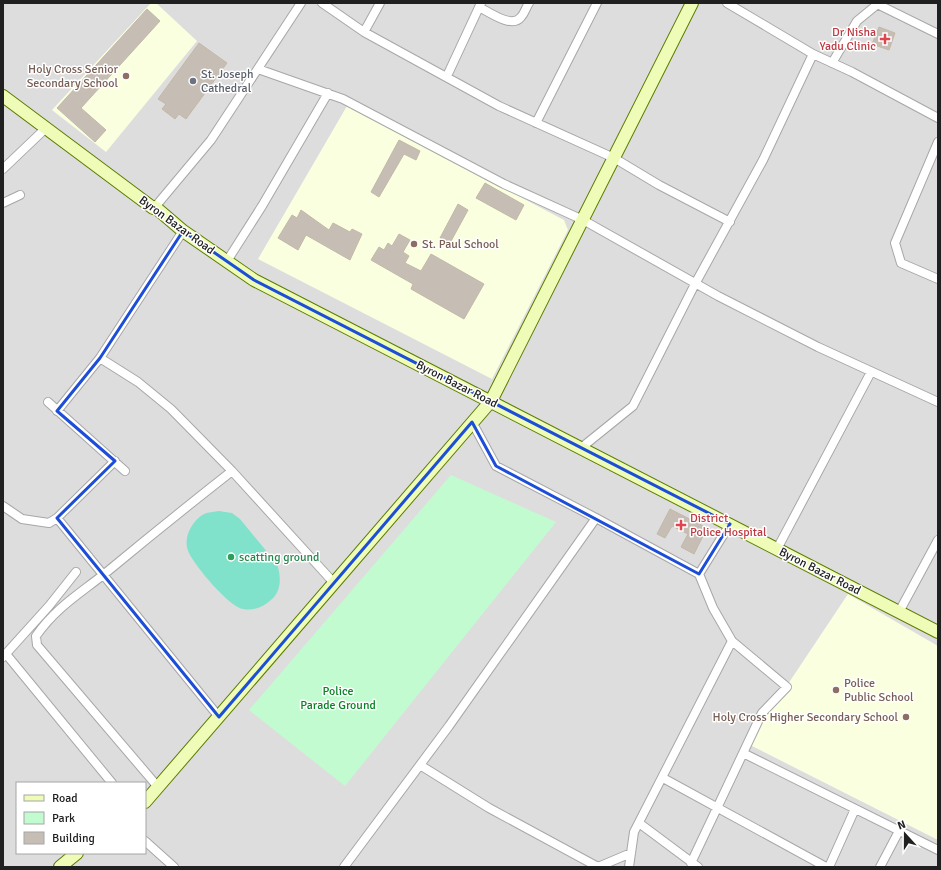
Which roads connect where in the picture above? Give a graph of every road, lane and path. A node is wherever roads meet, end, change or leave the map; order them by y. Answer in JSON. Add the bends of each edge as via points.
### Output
{"nodes":[{"id":1,"x":301,"y":3,"type":"edge"},
{"id":2,"x":322,"y":3,"type":"edge"},
{"id":3,"x":380,"y":3,"type":"edge"},
{"id":4,"x":529,"y":3,"type":"edge"},
{"id":5,"x":597,"y":3,"type":"edge"},
{"id":6,"x":692,"y":3,"type":"edge"},
{"id":7,"x":727,"y":3,"type":"edge"},
{"id":8,"x":877,"y":4,"type":"edge"},
{"id":9,"x":480,"y":5,"type":"edge"},
{"id":10,"x":364,"y":32,"type":"junction"},
{"id":11,"x":938,"y":34,"type":"edge"},
{"id":12,"x":813,"y":54,"type":"junction"},
{"id":13,"x":832,"y":63,"type":"junction"},
{"id":14,"x":258,"y":69,"type":"junction"},
{"id":15,"x":447,"y":76,"type":"junction"},
{"id":16,"x":328,"y":93,"type":"junction"},
{"id":17,"x":3,"y":96,"type":"edge"},
{"id":18,"x":938,"y":118,"type":"edge"},
{"id":19,"x":536,"y":123,"type":"junction"},
{"id":20,"x":46,"y":128,"type":"junction"},
{"id":21,"x":938,"y":142,"type":"edge"},
{"id":22,"x":614,"y":158,"type":"junction"},
{"id":23,"x":3,"y":169,"type":"edge"},
{"id":24,"x":20,"y":195,"type":"dead end"},
{"id":25,"x":3,"y":203,"type":"edge"},
{"id":26,"x":155,"y":207,"type":"junction"},
{"id":27,"x":582,"y":220,"type":"junction"},
{"id":28,"x":730,"y":222,"type":"junction"},
{"id":29,"x":183,"y":231,"type":"junction"},
{"id":30,"x":227,"y":261,"type":"junction"},
{"id":31,"x":938,"y":279,"type":"edge"},
{"id":32,"x":695,"y":284,"type":"junction"},
{"id":33,"x":100,"y":358,"type":"junction"},
{"id":34,"x":871,"y":372,"type":"junction"},
{"id":35,"x":491,"y":401,"type":"junction"},
{"id":36,"x":48,"y":402,"type":"dead end"},
{"id":37,"x":938,"y":402,"type":"edge"},
{"id":38,"x":58,"y":411,"type":"junction"},
{"id":39,"x":472,"y":422,"type":"junction"},
{"id":40,"x":581,"y":448,"type":"junction"},
{"id":41,"x":115,"y":461,"type":"junction"},
{"id":42,"x":232,"y":470,"type":"junction"},
{"id":43,"x":125,"y":471,"type":"dead end"},
{"id":44,"x":3,"y":506,"type":"edge"},
{"id":45,"x":57,"y":518,"type":"junction"},
{"id":46,"x":596,"y":518,"type":"junction"},
{"id":47,"x":730,"y":524,"type":"junction"},
{"id":48,"x":938,"y":540,"type":"edge"},
{"id":49,"x":777,"y":549,"type":"junction"},
{"id":50,"x":76,"y":572,"type":"dead end"},
{"id":51,"x":699,"y":574,"type":"junction"},
{"id":52,"x":103,"y":575,"type":"junction"},
{"id":53,"x":334,"y":583,"type":"junction"},
{"id":54,"x":899,"y":612,"type":"junction"},
{"id":55,"x":938,"y":632,"type":"edge"},
{"id":56,"x":732,"y":641,"type":"junction"},
{"id":57,"x":5,"y":655,"type":"edge"},
{"id":58,"x":219,"y":717,"type":"junction"},
{"id":59,"x":743,"y":753,"type":"junction"},
{"id":60,"x":420,"y":765,"type":"junction"},
{"id":61,"x":663,"y":778,"type":"junction"},
{"id":62,"x":111,"y":782,"type":"edge"},
{"id":63,"x":158,"y":788,"type":"junction"},
{"id":64,"x":146,"y":801,"type":"edge"},
{"id":65,"x":717,"y":808,"type":"junction"},
{"id":66,"x":855,"y":809,"type":"junction"},
{"id":67,"x":639,"y":824,"type":"junction"},
{"id":68,"x":899,"y":831,"type":"junction"},
{"id":69,"x":146,"y":842,"type":"edge"},
{"id":70,"x":938,"y":850,"type":"edge"},
{"id":71,"x":631,"y":853,"type":"junction"},
{"id":72,"x":76,"y":854,"type":"edge"},
{"id":73,"x":691,"y":862,"type":"junction"},
{"id":74,"x":60,"y":867,"type":"edge"},
{"id":75,"x":174,"y":867,"type":"edge"},
{"id":76,"x":344,"y":867,"type":"edge"},
{"id":77,"x":629,"y":867,"type":"edge"},
{"id":78,"x":698,"y":867,"type":"edge"},
{"id":79,"x":828,"y":867,"type":"edge"},
{"id":80,"x":880,"y":867,"type":"edge"}],
"edges":[{"from":1,"to":14,"type":"street"},
{"from":2,"to":10,"type":"street"},
{"from":3,"to":10,"type":"street"},
{"from":4,"to":9,"type":"street","via":[[521,17],[511,22]]},
{"from":5,"to":19,"type":"street"},
{"from":6,"to":22,"type":"street"},
{"from":7,"to":12,"type":"street"},
{"from":8,"to":11,"type":"street"},
{"from":8,"to":13,"type":"street","via":[[857,21]]},
{"from":9,"to":15,"type":"street"},
{"from":10,"to":15,"type":"street"},
{"from":12,"to":13,"type":"street"},
{"from":12,"to":28,"type":"street","via":[[763,160]]},
{"from":13,"to":18,"type":"street"},
{"from":14,"to":16,"type":"street"},
{"from":14,"to":26,"type":"street","via":[[211,140]]},
{"from":15,"to":19,"type":"street","via":[[499,106]]},
{"from":16,"to":27,"type":"street","via":[[504,184]]},
{"from":16,"to":30,"type":"street"},
{"from":17,"to":20,"type":"street","name":"Byron Bazar Road"},
{"from":19,"to":22,"type":"street"},
{"from":20,"to":23,"type":"street"},
{"from":20,"to":26,"type":"street","name":"Byron Bazar Road"},
{"from":21,"to":31,"type":"street","via":[[895,243],[901,262]]},
{"from":22,"to":27,"type":"street"},
{"from":22,"to":28,"type":"street"},
{"from":24,"to":25,"type":"street"},
{"from":26,"to":29,"type":"street","name":"Byron Bazar Road"},
{"from":27,"to":32,"type":"street"},
{"from":27,"to":35,"type":"street"},
{"from":28,"to":32,"type":"street"},
{"from":29,"to":30,"type":"street","name":"Byron Bazar Road"},
{"from":29,"to":33,"type":"street"},
{"from":30,"to":35,"type":"street","name":"Byron Bazar Road","via":[[254,280]]},
{"from":32,"to":34,"type":"street"},
{"from":32,"to":40,"type":"street","via":[[633,406]]},
{"from":33,"to":38,"type":"street"},
{"from":33,"to":42,"type":"street","via":[[138,382],[171,409]]},
{"from":34,"to":37,"type":"street"},
{"from":34,"to":49,"type":"street"},
{"from":35,"to":39,"type":"street"},
{"from":35,"to":40,"type":"street","name":"Byron Bazar Road"},
{"from":36,"to":38,"type":"street"},
{"from":38,"to":41,"type":"street"},
{"from":39,"to":46,"type":"street","via":[[496,466]]},
{"from":39,"to":53,"type":"street"},
{"from":40,"to":47,"type":"street","name":"Byron Bazar Road"},
{"from":41,"to":43,"type":"street"},
{"from":41,"to":45,"type":"street"},
{"from":42,"to":52,"type":"street"},
{"from":42,"to":53,"type":"street"},
{"from":44,"to":45,"type":"street","via":[[22,519],[34,522],[49,523]]},
{"from":45,"to":52,"type":"street"},
{"from":46,"to":51,"type":"street"},
{"from":46,"to":60,"type":"street"},
{"from":47,"to":49,"type":"street","name":"Byron Bazar Road"},
{"from":47,"to":51,"type":"street"},
{"from":48,"to":54,"type":"street"},
{"from":49,"to":54,"type":"street","name":"Byron Bazar Road"},
{"from":50,"to":57,"type":"street","via":[[50,606]]},
{"from":51,"to":56,"type":"street","via":[[713,608]]},
{"from":52,"to":58,"type":"street"},
{"from":52,"to":63,"type":"street","via":[[69,599],[43,626],[36,636],[37,645]]},
{"from":53,"to":58,"type":"street"},
{"from":54,"to":55,"type":"street","name":"Byron Bazar Road"},
{"from":56,"to":59,"type":"street","via":[[788,687],[762,713]]},
{"from":56,"to":61,"type":"street"},
{"from":57,"to":62,"type":"street"},
{"from":58,"to":63,"type":"street"},
{"from":59,"to":65,"type":"street"},
{"from":59,"to":66,"type":"street"},
{"from":60,"to":71,"type":"street","via":[[489,808],[598,867]]},
{"from":60,"to":76,"type":"street"},
{"from":61,"to":65,"type":"street"},
{"from":61,"to":67,"type":"street"},
{"from":63,"to":64,"type":"street"},
{"from":65,"to":73,"type":"street"},
{"from":65,"to":79,"type":"street"},
{"from":66,"to":68,"type":"street"},
{"from":66,"to":79,"type":"street"},
{"from":67,"to":71,"type":"street","via":[[634,832]]},
{"from":67,"to":73,"type":"street"},
{"from":68,"to":70,"type":"street"},
{"from":68,"to":80,"type":"street"},
{"from":69,"to":75,"type":"street"},
{"from":71,"to":77,"type":"street"},
{"from":72,"to":74,"type":"street"},
{"from":73,"to":78,"type":"street"}]}
